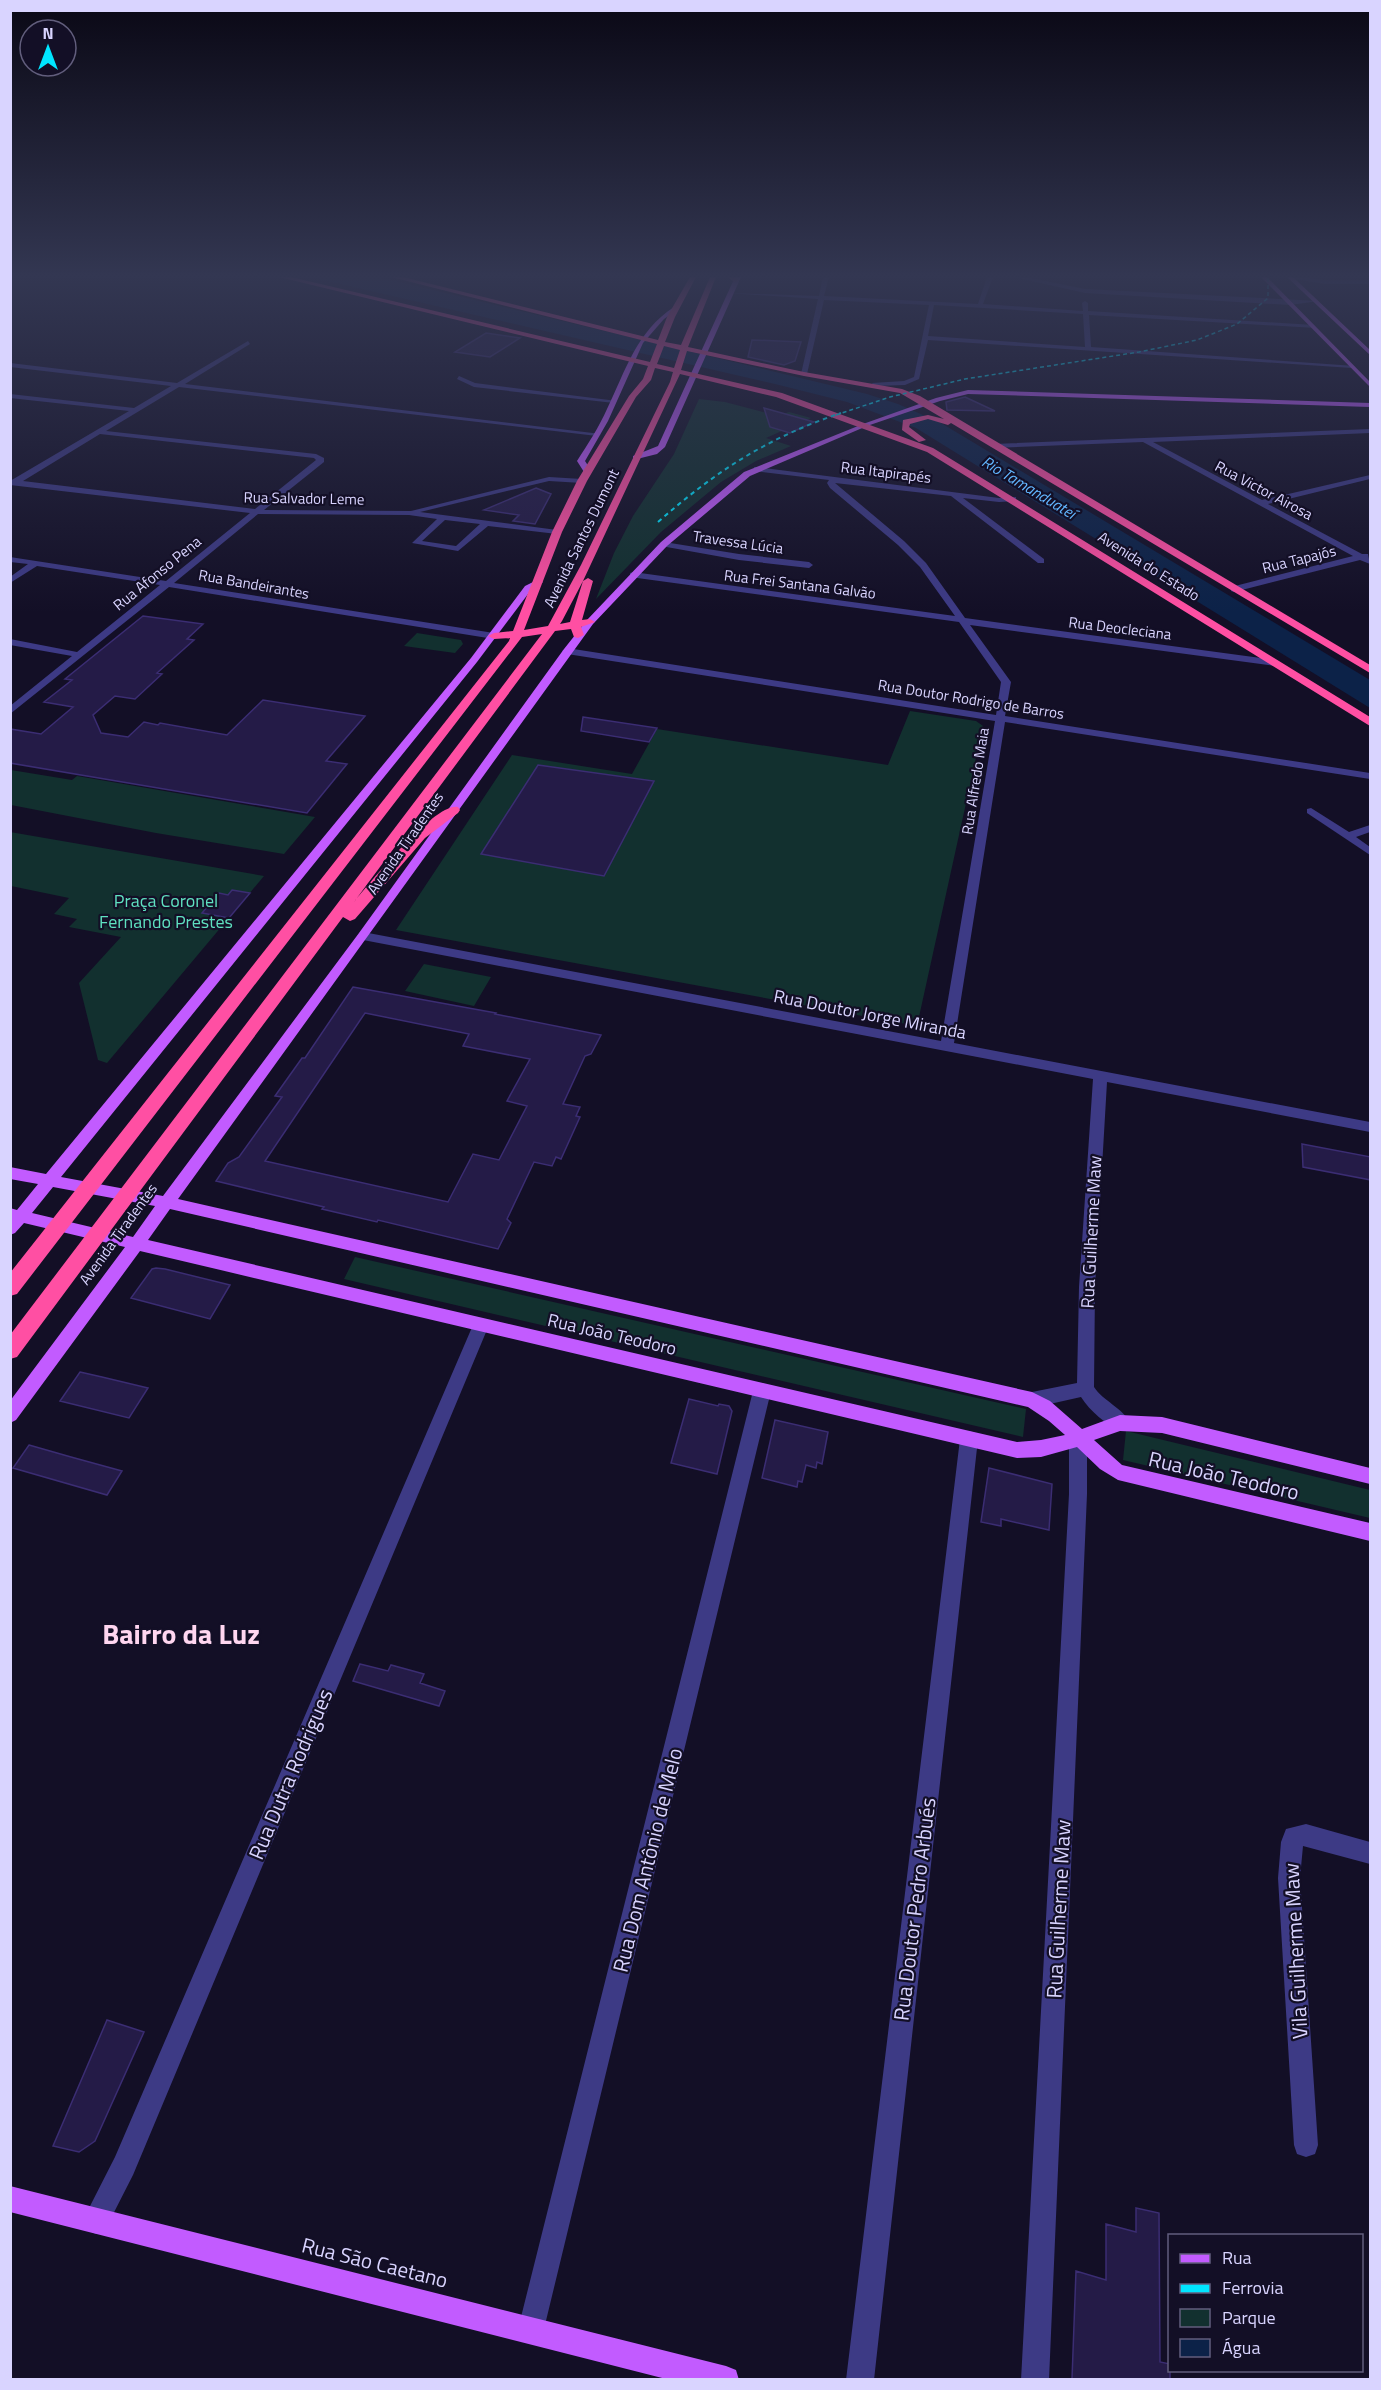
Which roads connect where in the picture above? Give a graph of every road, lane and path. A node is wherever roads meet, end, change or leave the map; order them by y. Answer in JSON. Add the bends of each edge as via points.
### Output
{"nodes":[{"id":1,"x":171,"y":389,"type":"edge"},
{"id":2,"x":207,"y":389,"type":"edge"},
{"id":3,"x":505,"y":389,"type":"edge"},
{"id":4,"x":620,"y":389,"type":"edge"},
{"id":5,"x":639,"y":389,"type":"edge"},
{"id":6,"x":671,"y":389,"type":"edge"},
{"id":7,"x":688,"y":389,"type":"edge"},
{"id":8,"x":755,"y":389,"type":"edge"},
{"id":9,"x":892,"y":389,"type":"edge"},
{"id":10,"x":10,"y":396,"type":"edge"},
{"id":11,"x":614,"y":401,"type":"junction"},
{"id":12,"x":926,"y":403,"type":"junction"},
{"id":13,"x":1371,"y":405,"type":"edge"},
{"id":14,"x":136,"y":410,"type":"junction"},
{"id":15,"x":865,"y":425,"type":"junction"},
{"id":16,"x":965,"y":429,"type":"junction"},
{"id":17,"x":1371,"y":431,"type":"edge"},
{"id":18,"x":98,"y":432,"type":"junction"},
{"id":19,"x":597,"y":434,"type":"junction"},
{"id":20,"x":1144,"y":440,"type":"junction"},
{"id":21,"x":994,"y":446,"type":"junction"},
{"id":22,"x":930,"y":450,"type":"junction"},
{"id":23,"x":636,"y":458,"type":"junction"},
{"id":24,"x":757,"y":468,"type":"junction"},
{"id":25,"x":587,"y":470,"type":"junction"},
{"id":26,"x":1371,"y":477,"type":"edge"},
{"id":27,"x":834,"y":478,"type":"junction"},
{"id":28,"x":582,"y":481,"type":"junction"},
{"id":29,"x":13,"y":483,"type":"edge"},
{"id":30,"x":953,"y":494,"type":"junction"},
{"id":31,"x":1013,"y":499,"type":"junction"},
{"id":32,"x":1260,"y":503,"type":"junction"},
{"id":33,"x":257,"y":512,"type":"junction"},
{"id":34,"x":409,"y":513,"type":"junction"},
{"id":35,"x":444,"y":517,"type":"junction"},
{"id":36,"x":486,"y":523,"type":"junction"},
{"id":37,"x":557,"y":532,"type":"junction"},
{"id":38,"x":664,"y":544,"type":"junction"},
{"id":39,"x":1371,"y":554,"type":"edge"},
{"id":40,"x":1361,"y":557,"type":"junction"},
{"id":41,"x":10,"y":559,"type":"edge"},
{"id":42,"x":1041,"y":561,"type":"dead end"},
{"id":43,"x":1371,"y":562,"type":"edge"},
{"id":44,"x":36,"y":563,"type":"junction"},
{"id":45,"x":586,"y":565,"type":"junction"},
{"id":46,"x":809,"y":565,"type":"dead end"},
{"id":47,"x":633,"y":575,"type":"junction"},
{"id":48,"x":10,"y":581,"type":"edge"},
{"id":49,"x":539,"y":582,"type":"junction"},
{"id":50,"x":168,"y":584,"type":"junction"},
{"id":51,"x":1234,"y":589,"type":"junction"},
{"id":52,"x":962,"y":620,"type":"junction"},
{"id":53,"x":590,"y":622,"type":"junction"},
{"id":54,"x":575,"y":625,"type":"junction"},
{"id":55,"x":551,"y":630,"type":"junction"},
{"id":56,"x":518,"y":634,"type":"junction"},
{"id":57,"x":494,"y":636,"type":"junction"},
{"id":58,"x":578,"y":637,"type":"junction"},
{"id":59,"x":10,"y":642,"type":"edge"},
{"id":60,"x":567,"y":651,"type":"junction"},
{"id":61,"x":79,"y":655,"type":"junction"},
{"id":62,"x":1275,"y":663,"type":"junction"},
{"id":63,"x":1371,"y":670,"type":"edge"},
{"id":64,"x":10,"y":711,"type":"edge"},
{"id":65,"x":1001,"y":719,"type":"junction"},
{"id":66,"x":1371,"y":722,"type":"edge"},
{"id":67,"x":1355,"y":774,"type":"junction"},
{"id":68,"x":1371,"y":776,"type":"edge"},
{"id":69,"x":1371,"y":784,"type":"edge"},
{"id":70,"x":453,"y":810,"type":"junction"},
{"id":71,"x":1311,"y":811,"type":"dead end"},
{"id":72,"x":1371,"y":828,"type":"edge"},
{"id":73,"x":1348,"y":836,"type":"junction"},
{"id":74,"x":1371,"y":852,"type":"edge"},
{"id":75,"x":322,"y":936,"type":"junction"},
{"id":76,"x":363,"y":936,"type":"junction"},
{"id":77,"x":947,"y":1046,"type":"junction"},
{"id":78,"x":1100,"y":1076,"type":"junction"},
{"id":79,"x":1371,"y":1127,"type":"edge"},
{"id":80,"x":10,"y":1173,"type":"edge"},
{"id":81,"x":50,"y":1181,"type":"junction"},
{"id":82,"x":88,"y":1188,"type":"junction"},
{"id":83,"x":127,"y":1194,"type":"junction"},
{"id":84,"x":166,"y":1201,"type":"junction"},
{"id":85,"x":16,"y":1215,"type":"edge"},
{"id":86,"x":59,"y":1226,"type":"junction"},
{"id":87,"x":10,"y":1229,"type":"edge"},
{"id":88,"x":97,"y":1235,"type":"junction"},
{"id":89,"x":136,"y":1244,"type":"junction"},
{"id":90,"x":10,"y":1288,"type":"edge"},
{"id":91,"x":481,"y":1324,"type":"junction"},
{"id":92,"x":10,"y":1351,"type":"edge"},
{"id":93,"x":1085,"y":1388,"type":"junction"},
{"id":94,"x":762,"y":1391,"type":"junction"},
{"id":95,"x":1032,"y":1400,"type":"junction"},
{"id":96,"x":10,"y":1415,"type":"edge"},
{"id":97,"x":1120,"y":1423,"type":"junction"},
{"id":98,"x":969,"y":1438,"type":"junction"},
{"id":99,"x":1078,"y":1438,"type":"junction"},
{"id":100,"x":1371,"y":1476,"type":"edge"},
{"id":101,"x":1371,"y":1532,"type":"edge"},
{"id":102,"x":1371,"y":1853,"type":"edge"},
{"id":103,"x":1306,"y":2145,"type":"dead end"},
{"id":104,"x":10,"y":2199,"type":"edge"},
{"id":105,"x":96,"y":2221,"type":"junction"},
{"id":106,"x":531,"y":2329,"type":"junction"},
{"id":107,"x":726,"y":2379,"type":"edge"},
{"id":108,"x":860,"y":2379,"type":"edge"},
{"id":109,"x":1035,"y":2379,"type":"edge"}],
"edges":[{"from":1,"to":14,"type":"street"},
{"from":2,"to":19,"type":"street"},
{"from":3,"to":11,"type":"street"},
{"from":4,"to":11,"type":"main road","name":"Avenida Santos Dumont"},
{"from":5,"to":25,"type":"highway","name":"Avenida Santos Dumont"},
{"from":6,"to":23,"type":"highway","name":"Avenida Santos Dumont"},
{"from":7,"to":23,"type":"main road","name":"Avenida Santos Dumont","via":[[661,447]]},
{"from":8,"to":15,"type":"highway","name":"Avenida do Estado"},
{"from":9,"to":12,"type":"highway","name":"Avenida do Estado"},
{"from":10,"to":14,"type":"street"},
{"from":11,"to":19,"type":"main road","name":"Avenida Santos Dumont"},
{"from":12,"to":13,"type":"main road","name":"Avenida Tiradentes","via":[[984,392]]},
{"from":12,"to":15,"type":"main road","name":"Avenida Tiradentes"},
{"from":12,"to":16,"type":"highway","name":"Avenida do Estado"},
{"from":14,"to":18,"type":"street"},
{"from":15,"to":22,"type":"highway","name":"Avenida do Estado"},
{"from":15,"to":24,"type":"main road","name":"Avenida Tiradentes"},
{"from":16,"to":21,"type":"highway","name":"Avenida do Estado"},
{"from":16,"to":22,"type":"highway","via":[[928,417],[906,422],[906,429],[930,446]]},
{"from":17,"to":20,"type":"street"},
{"from":18,"to":29,"type":"street"},
{"from":18,"to":33,"type":"street","name":"Rua Afonso Pena","via":[[321,459]]},
{"from":19,"to":25,"type":"main road","name":"Avenida Santos Dumont","via":[[581,461]]},
{"from":20,"to":21,"type":"street"},
{"from":20,"to":32,"type":"street","name":"Rua Victor Airosa"},
{"from":21,"to":51,"type":"highway","name":"Avenida do Estado"},
{"from":22,"to":31,"type":"highway","name":"Avenida do Estado"},
{"from":23,"to":45,"type":"highway","name":"Avenida Santos Dumont"},
{"from":24,"to":27,"type":"street","name":"Rua Itapirapés"},
{"from":24,"to":38,"type":"main road","name":"Avenida Tiradentes"},
{"from":25,"to":28,"type":"highway","name":"Avenida Santos Dumont"},
{"from":26,"to":32,"type":"street"},
{"from":27,"to":30,"type":"street","name":"Rua Itapirapés"},
{"from":27,"to":52,"type":"street","name":"Rua Alfredo Maia","via":[[833,486],[912,553]]},
{"from":28,"to":34,"type":"street","via":[[549,479]]},
{"from":28,"to":37,"type":"highway","name":"Avenida Santos Dumont"},
{"from":29,"to":33,"type":"street","name":"Rua Salvador Leme"},
{"from":30,"to":31,"type":"street","name":"Rua Itapirapés"},
{"from":30,"to":42,"type":"street"},
{"from":31,"to":62,"type":"highway","name":"Avenida do Estado"},
{"from":32,"to":40,"type":"street","name":"Rua Victor Airosa"},
{"from":33,"to":34,"type":"street","name":"Rua Salvador Leme"},
{"from":33,"to":50,"type":"street","name":"Rua Afonso Pena"},
{"from":34,"to":35,"type":"street","name":"Rua Salvador Leme"},
{"from":35,"to":36,"type":"street","name":"Rua Salvador Leme"},
{"from":35,"to":36,"type":"street","via":[[416,543],[458,549]]},
{"from":36,"to":37,"type":"street","name":"Rua Salvador Leme"},
{"from":37,"to":49,"type":"highway","name":"Avenida Santos Dumont"},
{"from":38,"to":46,"type":"street","name":"Travessa Lúcia"},
{"from":38,"to":47,"type":"main road","name":"Avenida Tiradentes"},
{"from":39,"to":40,"type":"street","name":"Rua Tapajós"},
{"from":40,"to":43,"type":"street","name":"Rua Victor Airosa"},
{"from":40,"to":51,"type":"street","name":"Rua Tapajós"},
{"from":41,"to":44,"type":"street","name":"Rua Bandeirantes"},
{"from":44,"to":48,"type":"street"},
{"from":44,"to":50,"type":"street","name":"Rua Bandeirantes"},
{"from":45,"to":54,"type":"highway","via":[[591,572]]},
{"from":45,"to":55,"type":"highway","name":"Avenida Santos Dumont"},
{"from":47,"to":52,"type":"street","name":"Rua Frei Santana Galvão"},
{"from":47,"to":53,"type":"main road","name":"Avenida Tiradentes"},
{"from":49,"to":56,"type":"highway","name":"Avenida Santos Dumont"},
{"from":49,"to":57,"type":"main road","name":"Avenida Santos Dumont","via":[[528,588]]},
{"from":50,"to":57,"type":"street","name":"Rua Bandeirantes"},
{"from":50,"to":61,"type":"street","name":"Rua Afonso Pena"},
{"from":51,"to":63,"type":"highway","name":"Avenida do Estado"},
{"from":52,"to":62,"type":"street","name":"Rua Deocleciana"},
{"from":52,"to":65,"type":"street","name":"Rua Alfredo Maia","via":[[1006,682]]},
{"from":53,"to":54,"type":"highway"},
{"from":53,"to":58,"type":"main road","name":"Avenida Tiradentes"},
{"from":54,"to":55,"type":"highway"},
{"from":54,"to":58,"type":"highway"},
{"from":55,"to":56,"type":"highway"},
{"from":55,"to":75,"type":"highway","name":"Avenida Tiradentes"},
{"from":56,"to":57,"type":"highway"},
{"from":56,"to":82,"type":"highway","name":"Avenida Tiradentes"},
{"from":57,"to":81,"type":"main road"},
{"from":58,"to":60,"type":"main road","name":"Avenida Tiradentes"},
{"from":59,"to":61,"type":"street"},
{"from":60,"to":65,"type":"street","name":"Rua Doutor Rodrigo de Barros"},
{"from":60,"to":70,"type":"main road","name":"Avenida Tiradentes"},
{"from":61,"to":64,"type":"street","name":"Rua Afonso Pena"},
{"from":62,"to":66,"type":"highway","name":"Avenida do Estado"},
{"from":65,"to":67,"type":"street","name":"Rua Doutor Rodrigo de Barros"},
{"from":65,"to":77,"type":"street","name":"Rua Alfredo Maia"},
{"from":67,"to":68,"type":"street","name":"Rua Doutor Rodrigo de Barros"},
{"from":67,"to":69,"type":"street"},
{"from":70,"to":75,"type":"highway","via":[[420,834],[348,919]]},
{"from":70,"to":76,"type":"main road","name":"Avenida Tiradentes"},
{"from":71,"to":73,"type":"street"},
{"from":72,"to":73,"type":"street"},
{"from":73,"to":74,"type":"street"},
{"from":75,"to":83,"type":"highway","name":"Avenida Tiradentes"},
{"from":76,"to":77,"type":"street","name":"Rua Doutor Jorge Miranda"},
{"from":76,"to":84,"type":"main road","name":"Avenida Tiradentes"},
{"from":77,"to":78,"type":"street","name":"Rua Doutor Jorge Miranda"},
{"from":78,"to":79,"type":"street","name":"Rua Doutor Jorge Miranda"},
{"from":78,"to":93,"type":"street","name":"Rua Guilherme Maw"},
{"from":80,"to":81,"type":"main road","name":"Rua João Teodoro"},
{"from":81,"to":82,"type":"main road","name":"Rua João Teodoro"},
{"from":81,"to":85,"type":"main road"},
{"from":82,"to":83,"type":"main road","name":"Rua João Teodoro"},
{"from":82,"to":86,"type":"highway","name":"Avenida Tiradentes"},
{"from":83,"to":84,"type":"main road","name":"Rua João Teodoro"},
{"from":83,"to":88,"type":"highway","name":"Avenida Tiradentes"},
{"from":84,"to":89,"type":"main road","name":"Avenida Tiradentes"},
{"from":84,"to":95,"type":"main road","name":"Rua João Teodoro"},
{"from":85,"to":86,"type":"main road","name":"Rua João Teodoro"},
{"from":85,"to":87,"type":"main road"},
{"from":86,"to":88,"type":"main road","name":"Rua João Teodoro"},
{"from":86,"to":90,"type":"highway","name":"Avenida Tiradentes"},
{"from":88,"to":89,"type":"main road","name":"Rua João Teodoro"},
{"from":88,"to":92,"type":"highway","name":"Avenida Tiradentes"},
{"from":89,"to":91,"type":"main road","name":"Rua João Teodoro"},
{"from":89,"to":96,"type":"main road","name":"Avenida Tiradentes"},
{"from":91,"to":94,"type":"main road","name":"Rua João Teodoro"},
{"from":91,"to":105,"type":"street","name":"Rua Dutra Rodrigues","via":[[124,2166]]},
{"from":93,"to":95,"type":"street"},
{"from":93,"to":97,"type":"street","via":[[1094,1402]]},
{"from":94,"to":98,"type":"main road","name":"Rua João Teodoro"},
{"from":94,"to":106,"type":"street","name":"Rua Dom Antônio de Melo"},
{"from":95,"to":99,"type":"main road","name":"Rua João Teodoro","via":[[1046,1407]]},
{"from":97,"to":99,"type":"main road","name":"Rua João Teodoro"},
{"from":97,"to":100,"type":"main road","name":"Rua João Teodoro","via":[[1162,1425]]},
{"from":98,"to":99,"type":"main road","name":"Rua João Teodoro","via":[[1026,1450]]},
{"from":98,"to":108,"type":"street","name":"Rua Doutor Pedro Arbués"},
{"from":99,"to":101,"type":"main road","name":"Rua João Teodoro","via":[[1107,1465],[1130,1476]]},
{"from":99,"to":109,"type":"street","name":"Rua Guilherme Maw"},
{"from":102,"to":103,"type":"street","name":"Vila Guilherme Maw","via":[[1306,1836],[1294,1837],[1292,1842],[1289,1878]]},
{"from":104,"to":105,"type":"main road","name":"Rua São Caetano"},
{"from":105,"to":106,"type":"main road","name":"Rua São Caetano"},
{"from":106,"to":107,"type":"main road","name":"Rua São Caetano"}]}
